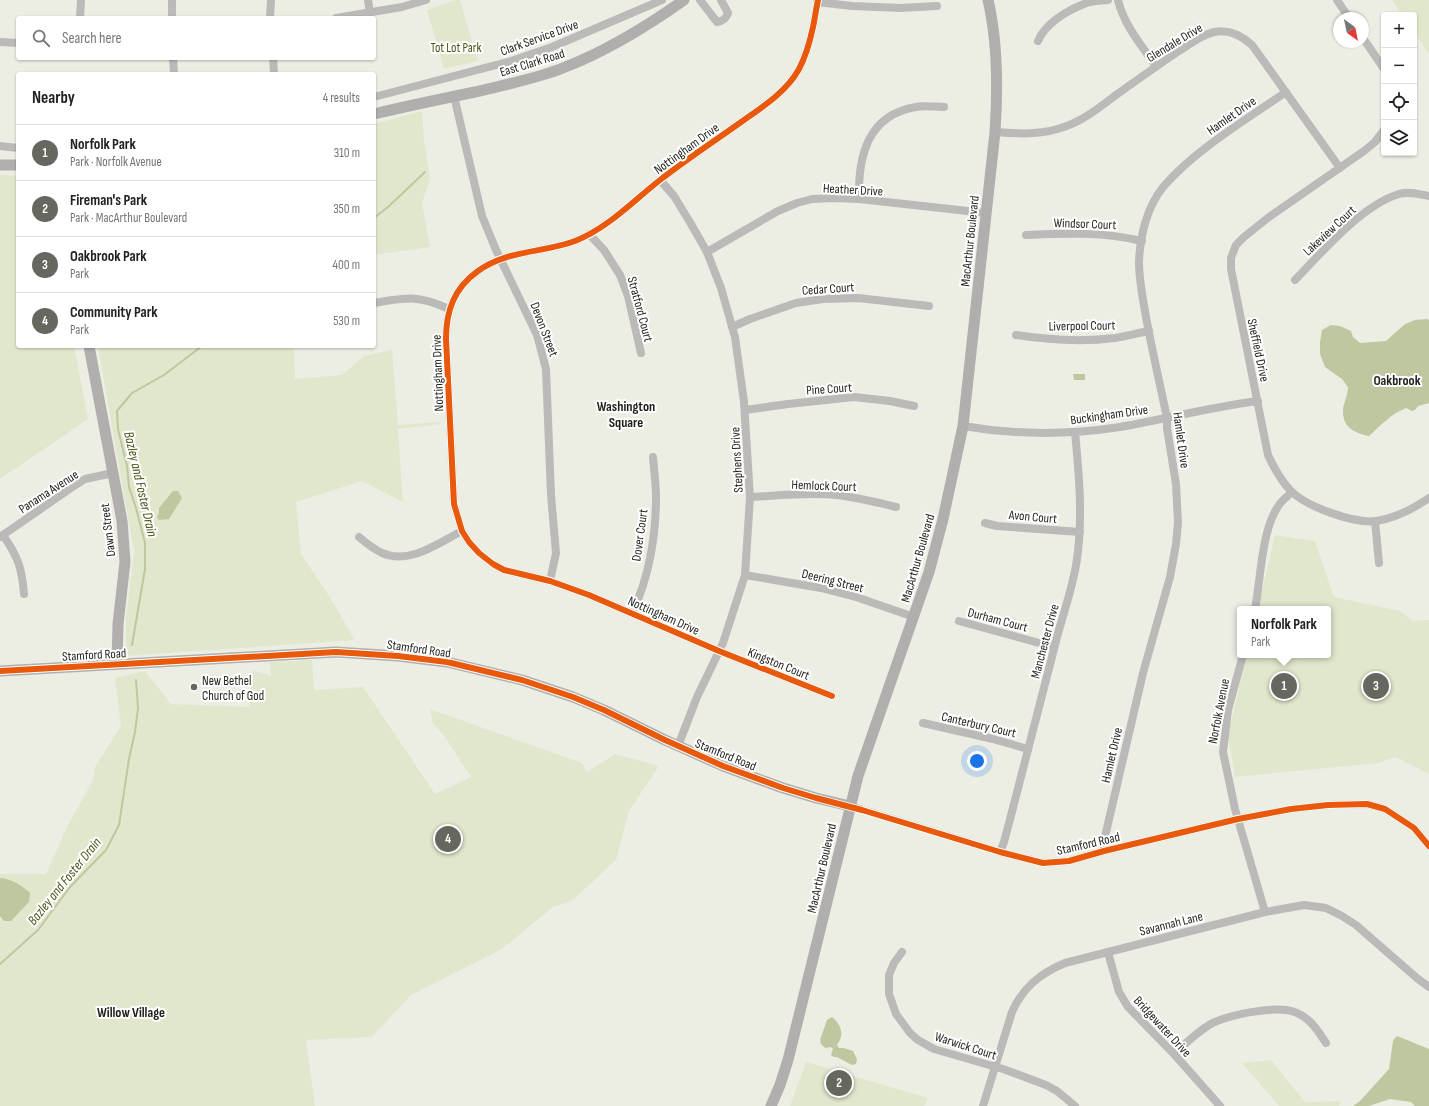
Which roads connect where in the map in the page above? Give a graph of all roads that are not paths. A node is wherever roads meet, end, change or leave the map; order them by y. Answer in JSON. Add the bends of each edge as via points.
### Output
{"nodes":[{"id":1,"x":81,"y":0,"type":"edge"},
{"id":2,"x":172,"y":0,"type":"edge"},
{"id":3,"x":271,"y":0,"type":"edge"},
{"id":4,"x":368,"y":0,"type":"edge"},
{"id":5,"x":426,"y":0,"type":"edge"},
{"id":6,"x":662,"y":0,"type":"edge"},
{"id":7,"x":684,"y":0,"type":"edge"},
{"id":8,"x":700,"y":0,"type":"edge"},
{"id":9,"x":721,"y":0,"type":"edge"},
{"id":10,"x":988,"y":0,"type":"edge"},
{"id":11,"x":1108,"y":0,"type":"edge"},
{"id":12,"x":1118,"y":0,"type":"edge"},
{"id":13,"x":1337,"y":0,"type":"edge"},
{"id":14,"x":817,"y":1,"type":"edge"},
{"id":15,"x":937,"y":6,"type":"dead end"},
{"id":16,"x":1345,"y":12,"type":"edge"},
{"id":17,"x":370,"y":13,"type":"junction"},
{"id":18,"x":80,"y":16,"type":"edge"},
{"id":19,"x":172,"y":16,"type":"edge"},
{"id":20,"x":270,"y":16,"type":"edge"},
{"id":21,"x":350,"y":16,"type":"edge"},
{"id":22,"x":1038,"y":41,"type":"dead end"},
{"id":23,"x":0,"y":42,"type":"edge"},
{"id":24,"x":16,"y":43,"type":"edge"},
{"id":25,"x":1369,"y":47,"type":"edge"},
{"id":26,"x":173,"y":60,"type":"edge"},
{"id":27,"x":272,"y":60,"type":"edge"},
{"id":28,"x":1381,"y":65,"type":"edge"},
{"id":29,"x":1156,"y":66,"type":"junction"},
{"id":30,"x":174,"y":72,"type":"edge"},
{"id":31,"x":274,"y":72,"type":"edge"},
{"id":32,"x":1286,"y":92,"type":"junction"},
{"id":33,"x":376,"y":96,"type":"edge"},
{"id":34,"x":454,"y":96,"type":"junction"},
{"id":35,"x":944,"y":107,"type":"dead end"},
{"id":36,"x":376,"y":114,"type":"edge"},
{"id":37,"x":995,"y":132,"type":"junction"},
{"id":38,"x":1381,"y":134,"type":"edge"},
{"id":39,"x":0,"y":146,"type":"edge"},
{"id":40,"x":16,"y":148,"type":"edge"},
{"id":41,"x":0,"y":165,"type":"edge"},
{"id":42,"x":16,"y":165,"type":"edge"},
{"id":43,"x":1340,"y":168,"type":"junction"},
{"id":44,"x":660,"y":180,"type":"junction"},
{"id":45,"x":1429,"y":196,"type":"edge"},
{"id":46,"x":859,"y":199,"type":"junction"},
{"id":47,"x":986,"y":213,"type":"junction"},
{"id":48,"x":589,"y":234,"type":"junction"},
{"id":49,"x":1026,"y":235,"type":"dead end"},
{"id":50,"x":1142,"y":241,"type":"junction"},
{"id":51,"x":707,"y":252,"type":"junction"},
{"id":52,"x":500,"y":258,"type":"junction"},
{"id":53,"x":1295,"y":280,"type":"dead end"},
{"id":54,"x":376,"y":303,"type":"edge"},
{"id":55,"x":929,"y":306,"type":"dead end"},
{"id":56,"x":449,"y":309,"type":"junction"},
{"id":57,"x":732,"y":327,"type":"junction"},
{"id":58,"x":1149,"y":332,"type":"junction"},
{"id":59,"x":1016,"y":335,"type":"dead end"},
{"id":60,"x":89,"y":348,"type":"edge"},
{"id":61,"x":640,"y":353,"type":"dead end"},
{"id":62,"x":1258,"y":401,"type":"junction"},
{"id":63,"x":914,"y":406,"type":"dead end"},
{"id":64,"x":745,"y":410,"type":"junction"},
{"id":65,"x":1167,"y":418,"type":"junction"},
{"id":66,"x":963,"y":426,"type":"junction"},
{"id":67,"x":1075,"y":432,"type":"junction"},
{"id":68,"x":653,"y":457,"type":"dead end"},
{"id":69,"x":113,"y":473,"type":"junction"},
{"id":70,"x":1292,"y":492,"type":"junction"},
{"id":71,"x":750,"y":497,"type":"junction"},
{"id":72,"x":1429,"y":498,"type":"edge"},
{"id":73,"x":896,"y":507,"type":"dead end"},
{"id":74,"x":1375,"y":521,"type":"junction"},
{"id":75,"x":985,"y":523,"type":"dead end"},
{"id":76,"x":462,"y":531,"type":"junction"},
{"id":77,"x":1080,"y":532,"type":"junction"},
{"id":78,"x":2,"y":536,"type":"edge"},
{"id":79,"x":359,"y":537,"type":"dead end"},
{"id":80,"x":1379,"y":563,"type":"dead end"},
{"id":81,"x":745,"y":575,"type":"junction"},
{"id":82,"x":550,"y":581,"type":"junction"},
{"id":83,"x":24,"y":594,"type":"dead end"},
{"id":84,"x":1256,"y":606,"type":"edge"},
{"id":85,"x":632,"y":613,"type":"junction"},
{"id":86,"x":914,"y":617,"type":"junction"},
{"id":87,"x":959,"y":621,"type":"dead end"},
{"id":88,"x":1054,"y":647,"type":"junction"},
{"id":89,"x":719,"y":651,"type":"junction"},
{"id":90,"x":1242,"y":658,"type":"edge"},
{"id":91,"x":117,"y":664,"type":"junction"},
{"id":92,"x":0,"y":671,"type":"edge"},
{"id":93,"x":832,"y":696,"type":"dead end"},
{"id":94,"x":923,"y":723,"type":"dead end"},
{"id":95,"x":678,"y":746,"type":"junction"},
{"id":96,"x":1028,"y":749,"type":"junction"},
{"id":97,"x":850,"y":806,"type":"junction"},
{"id":98,"x":1238,"y":819,"type":"junction"},
{"id":99,"x":1429,"y":846,"type":"edge"},
{"id":100,"x":1104,"y":851,"type":"junction"},
{"id":101,"x":1000,"y":852,"type":"junction"},
{"id":102,"x":1265,"y":912,"type":"junction"},
{"id":103,"x":902,"y":952,"type":"dead end"},
{"id":104,"x":1108,"y":952,"type":"junction"},
{"id":105,"x":1429,"y":987,"type":"edge"},
{"id":106,"x":1326,"y":1043,"type":"dead end"},
{"id":107,"x":1174,"y":1054,"type":"junction"},
{"id":108,"x":995,"y":1068,"type":"junction"},
{"id":109,"x":771,"y":1106,"type":"edge"},
{"id":110,"x":983,"y":1106,"type":"edge"},
{"id":111,"x":1075,"y":1106,"type":"edge"},
{"id":112,"x":1220,"y":1106,"type":"edge"}],
"edges":[{"from":1,"to":18,"type":"street"},
{"from":2,"to":19,"type":"street"},
{"from":3,"to":20,"type":"street"},
{"from":4,"to":17,"type":"street"},
{"from":5,"to":17,"type":"street"},
{"from":6,"to":33,"type":"street","name":"Clark Service Drive","via":[[552,47],[511,61]]},
{"from":7,"to":34,"type":"street","name":"East Clark Road","via":[[630,36],[561,69]]},
{"from":8,"to":9,"type":"street","via":[[717,22],[727,18],[728,13]]},
{"from":10,"to":37,"type":"street","name":"MacArthur Boulevard","via":[[997,64]]},
{"from":11,"to":22,"type":"street","via":[[1085,4],[1069,11],[1042,33]]},
{"from":12,"to":29,"type":"street","via":[[1121,12],[1131,30]]},
{"from":13,"to":16,"type":"street"},
{"from":14,"to":15,"type":"street","via":[[852,6]]},
{"from":14,"to":44,"type":"street","name":"Nottingham Drive","via":[[808,49],[799,70],[786,87],[765,105]]},
{"from":17,"to":21,"type":"street"},
{"from":23,"to":24,"type":"street"},
{"from":25,"to":28,"type":"street"},
{"from":26,"to":30,"type":"street"},
{"from":27,"to":31,"type":"street"},
{"from":29,"to":32,"type":"street","name":"Glendale Drive","via":[[1206,34],[1234,32],[1252,45]]},
{"from":29,"to":37,"type":"street","name":"Glendale Drive","via":[[1086,116],[1065,126],[1047,132]]},
{"from":32,"to":43,"type":"street","name":"Glendale Drive"},
{"from":32,"to":50,"type":"street","name":"Hamlet Drive","via":[[1207,147],[1163,186],[1148,210]]},
{"from":34,"to":36,"type":"street","name":"East Clark Road"},
{"from":34,"to":52,"type":"street","name":"Devon Street","via":[[482,216]]},
{"from":35,"to":46,"type":"street","via":[[916,106],[879,124],[863,154]]},
{"from":37,"to":47,"type":"street","name":"MacArthur Boulevard"},
{"from":38,"to":43,"type":"street","name":"Sheffield Drive","via":[[1375,142]]},
{"from":39,"to":40,"type":"street"},
{"from":41,"to":42,"type":"street"},
{"from":43,"to":62,"type":"street","name":"Sheffield Drive","via":[[1244,237],[1236,245],[1231,258],[1231,269]]},
{"from":44,"to":48,"type":"street","name":"Nottingham Drive","via":[[632,205]]},
{"from":44,"to":51,"type":"street","name":"Stephens Drive","via":[[674,196]]},
{"from":45,"to":53,"type":"street","name":"Lakeview Court","via":[[1399,194],[1376,206],[1344,230]]},
{"from":46,"to":47,"type":"street","name":"Heather Drive"},
{"from":46,"to":51,"type":"street","name":"Heather Drive","via":[[824,198],[802,201],[778,211]]},
{"from":47,"to":66,"type":"street","name":"MacArthur Boulevard"},
{"from":48,"to":52,"type":"street","name":"Nottingham Drive","via":[[575,241]]},
{"from":48,"to":61,"type":"street","name":"Stratford Court","via":[[604,250],[620,275],[628,296]]},
{"from":49,"to":50,"type":"street","name":"Windsor Court","via":[[1103,234]]},
{"from":50,"to":58,"type":"street","name":"Hamlet Drive","via":[[1139,262]]},
{"from":51,"to":57,"type":"street","name":"Stephens Drive"},
{"from":52,"to":56,"type":"street","name":"Nottingham Drive","via":[[470,277]]},
{"from":52,"to":82,"type":"street","name":"Devon Street","via":[[537,335],[546,369],[556,553]]},
{"from":54,"to":56,"type":"street","via":[[414,298],[428,300]]},
{"from":55,"to":57,"type":"street","name":"Cedar Court","via":[[858,298],[823,299],[796,303]]},
{"from":56,"to":76,"type":"street","name":"Nottingham Drive","via":[[446,339],[453,490],[454,504]]},
{"from":57,"to":64,"type":"street","name":"Stephens Drive"},
{"from":58,"to":59,"type":"street","name":"Liverpool Court","via":[[1115,338],[1087,339]]},
{"from":58,"to":65,"type":"street","name":"Hamlet Drive"},
{"from":60,"to":69,"type":"street","name":"Dawn Street"},
{"from":62,"to":65,"type":"street","name":"Buckingham Drive"},
{"from":62,"to":70,"type":"street","name":"Sheffield Drive","via":[[1268,456]]},
{"from":63,"to":64,"type":"street","name":"Pine Court","via":[[854,397]]},
{"from":64,"to":71,"type":"street","name":"Stephens Drive"},
{"from":65,"to":67,"type":"street","name":"Buckingham Drive"},
{"from":65,"to":100,"type":"street","name":"Hamlet Drive","via":[[1176,484],[1176,544],[1170,577],[1141,681],[1104,841]]},
{"from":66,"to":67,"type":"street","name":"Buckingham Drive","via":[[1046,434]]},
{"from":66,"to":86,"type":"street","name":"MacArthur Boulevard","via":[[943,519]]},
{"from":67,"to":77,"type":"street","name":"Manchester Drive"},
{"from":68,"to":85,"type":"street","name":"Dover Court","via":[[656,497],[654,537],[643,584]]},
{"from":69,"to":78,"type":"street","name":"Panama Avenue","via":[[85,479]]},
{"from":69,"to":91,"type":"street","name":"Dawn Street","via":[[122,521],[125,562],[118,624]]},
{"from":70,"to":74,"type":"street","name":"Sheffield Drive","via":[[1313,505],[1337,515]]},
{"from":70,"to":84,"type":"street","via":[[1279,506],[1273,518],[1266,541]]},
{"from":71,"to":73,"type":"street","name":"Hemlock Court","via":[[835,495],[867,499]]},
{"from":71,"to":81,"type":"street","name":"Stephens Drive"},
{"from":72,"to":74,"type":"street","name":"Sheffield Drive","via":[[1404,513]]},
{"from":74,"to":80,"type":"street"},
{"from":75,"to":77,"type":"street","name":"Avon Court"},
{"from":76,"to":79,"type":"street","via":[[429,549],[395,556],[382,553]]},
{"from":76,"to":82,"type":"street","name":"Nottingham Drive","via":[[474,548],[493,564],[512,572]]},
{"from":77,"to":88,"type":"street","name":"Manchester Drive","via":[[1075,570]]},
{"from":78,"to":83,"type":"street","via":[[19,562]]},
{"from":81,"to":86,"type":"street","name":"Deering Street","via":[[828,590]]},
{"from":81,"to":89,"type":"street","name":"Stephens Drive"},
{"from":82,"to":85,"type":"street","name":"Nottingham Drive"},
{"from":85,"to":89,"type":"street","name":"Nottingham Drive"},
{"from":86,"to":97,"type":"street","name":"MacArthur Boulevard","via":[[868,746]]},
{"from":87,"to":88,"type":"street","name":"Durham Court"},
{"from":88,"to":96,"type":"street","name":"Manchester Drive"},
{"from":89,"to":93,"type":"street","name":"Kingston Court"},
{"from":89,"to":95,"type":"street","name":"Stephens Drive"},
{"from":90,"to":98,"type":"street","name":"Norfolk Avenue","via":[[1228,710],[1223,752]]},
{"from":91,"to":92,"type":"street","name":"Stamford Road"},
{"from":91,"to":95,"type":"street","name":"Stamford Road","via":[[336,652],[447,662],[522,680],[572,698],[604,710]]},
{"from":94,"to":96,"type":"street","name":"Canterbury Court"},
{"from":95,"to":97,"type":"street","name":"Stamford Road","via":[[783,788]]},
{"from":96,"to":101,"type":"street","name":"Manchester Drive"},
{"from":97,"to":101,"type":"street","name":"Stamford Road"},
{"from":97,"to":109,"type":"street","name":"MacArthur Boulevard","via":[[788,1060]]},
{"from":98,"to":99,"type":"street","name":"Stamford Road","via":[[1291,809],[1367,804],[1385,809],[1404,821],[1414,828]]},
{"from":98,"to":100,"type":"street","name":"Stamford Road"},
{"from":98,"to":102,"type":"street","name":"Norfolk Avenue"},
{"from":100,"to":101,"type":"street","name":"Stamford Road","via":[[1069,861],[1043,863]]},
{"from":102,"to":104,"type":"street","name":"Savannah Lane"},
{"from":102,"to":105,"type":"street","name":"Savannah Lane","via":[[1304,905],[1334,911],[1356,925]]},
{"from":103,"to":108,"type":"street","name":"Warwick Court","via":[[894,963],[888,985],[896,1014],[906,1028],[918,1040],[934,1049]]},
{"from":104,"to":107,"type":"street","name":"Bridgewater Drive","via":[[1123,1000]]},
{"from":104,"to":108,"type":"street","name":"Savannah Lane","via":[[1058,966],[1039,976],[1029,986],[1018,999],[1012,1012]]},
{"from":106,"to":107,"type":"street","via":[[1306,1018],[1295,1012],[1273,1009],[1260,1010],[1211,1024]]},
{"from":107,"to":112,"type":"street","name":"Bridgewater Drive"},
{"from":108,"to":110,"type":"street","name":"Savannah Lane"},
{"from":108,"to":111,"type":"street","name":"Warwick Court","via":[[1058,1091]]}]}
